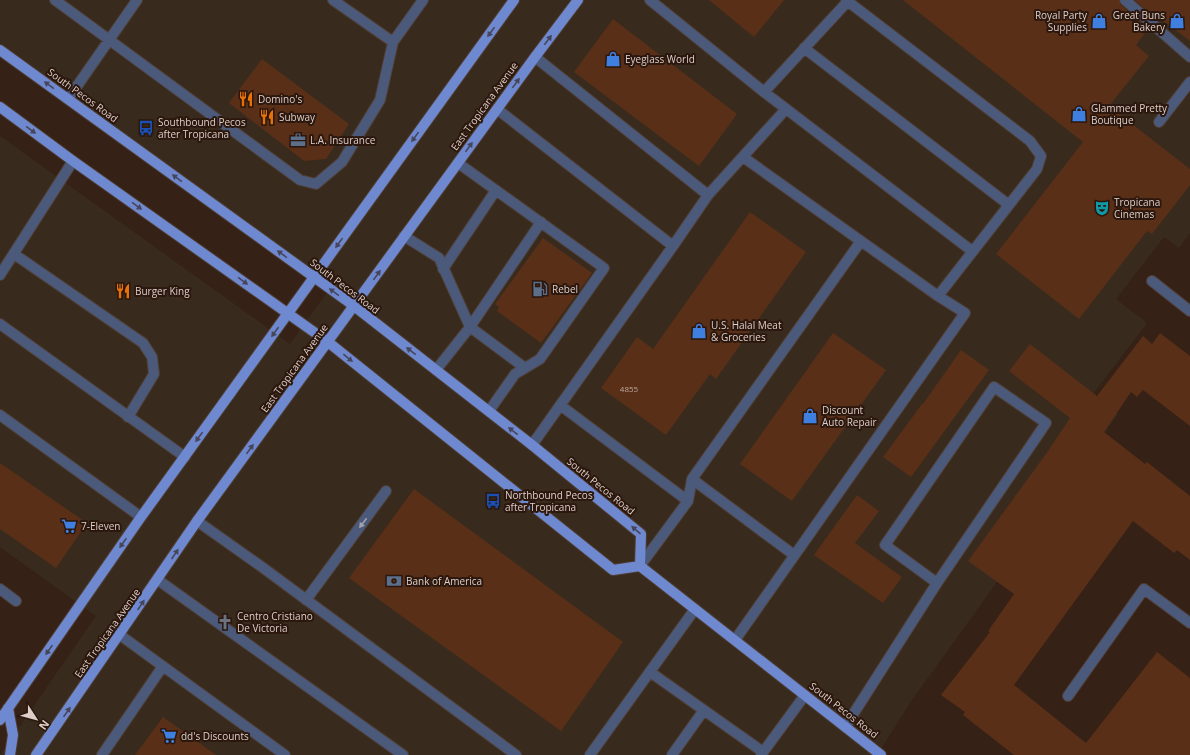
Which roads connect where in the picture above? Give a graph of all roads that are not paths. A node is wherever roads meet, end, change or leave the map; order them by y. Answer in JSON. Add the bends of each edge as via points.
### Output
{"nodes":[{"id":1,"x":55,"y":0,"type":"edge"},
{"id":2,"x":137,"y":0,"type":"edge"},
{"id":3,"x":333,"y":0,"type":"edge"},
{"id":4,"x":423,"y":0,"type":"edge"},
{"id":5,"x":514,"y":0,"type":"edge"},
{"id":6,"x":578,"y":0,"type":"edge"},
{"id":7,"x":650,"y":0,"type":"edge"},
{"id":8,"x":847,"y":0,"type":"edge"},
{"id":9,"x":1125,"y":0,"type":"edge"},
{"id":10,"x":109,"y":40,"type":"junction"},
{"id":11,"x":393,"y":42,"type":"junction"},
{"id":12,"x":804,"y":48,"type":"junction"},
{"id":13,"x":0,"y":50,"type":"edge"},
{"id":14,"x":535,"y":57,"type":"junction"},
{"id":15,"x":1190,"y":57,"type":"edge"},
{"id":16,"x":1190,"y":82,"type":"edge"},
{"id":17,"x":764,"y":92,"type":"junction"},
{"id":18,"x":68,"y":99,"type":"junction"},
{"id":19,"x":0,"y":107,"type":"edge"},
{"id":20,"x":497,"y":109,"type":"junction"},
{"id":21,"x":786,"y":109,"type":"junction"},
{"id":22,"x":1159,"y":122,"type":"dead end"},
{"id":23,"x":743,"y":157,"type":"junction"},
{"id":24,"x":73,"y":161,"type":"junction"},
{"id":25,"x":458,"y":163,"type":"junction"},
{"id":26,"x":496,"y":190,"type":"junction"},
{"id":27,"x":708,"y":195,"type":"junction"},
{"id":28,"x":1009,"y":205,"type":"junction"},
{"id":29,"x":541,"y":222,"type":"junction"},
{"id":30,"x":404,"y":236,"type":"junction"},
{"id":31,"x":861,"y":241,"type":"junction"},
{"id":32,"x":674,"y":246,"type":"junction"},
{"id":33,"x":972,"y":251,"type":"junction"},
{"id":34,"x":14,"y":254,"type":"junction"},
{"id":35,"x":443,"y":269,"type":"junction"},
{"id":36,"x":0,"y":275,"type":"edge"},
{"id":37,"x":314,"y":277,"type":"junction"},
{"id":38,"x":1152,"y":281,"type":"dead end"},
{"id":39,"x":938,"y":296,"type":"junction"},
{"id":40,"x":354,"y":306,"type":"junction"},
{"id":41,"x":1190,"y":311,"type":"edge"},
{"id":42,"x":288,"y":314,"type":"junction"},
{"id":43,"x":0,"y":324,"type":"edge"},
{"id":44,"x":470,"y":327,"type":"junction"},
{"id":45,"x":328,"y":342,"type":"junction"},
{"id":46,"x":525,"y":368,"type":"junction"},
{"id":47,"x":436,"y":370,"type":"junction"},
{"id":48,"x":560,"y":405,"type":"junction"},
{"id":49,"x":489,"y":411,"type":"junction"},
{"id":50,"x":0,"y":415,"type":"edge"},
{"id":51,"x":128,"y":416,"type":"junction"},
{"id":52,"x":532,"y":445,"type":"junction"},
{"id":53,"x":185,"y":457,"type":"junction"},
{"id":54,"x":692,"y":479,"type":"junction"},
{"id":55,"x":386,"y":491,"type":"dead end"},
{"id":56,"x":688,"y":501,"type":"junction"},
{"id":57,"x":141,"y":517,"type":"junction"},
{"id":58,"x":197,"y":521,"type":"junction"},
{"id":59,"x":794,"y":555,"type":"junction"},
{"id":60,"x":640,"y":566,"type":"junction"},
{"id":61,"x":158,"y":580,"type":"junction"},
{"id":62,"x":938,"y":583,"type":"junction"},
{"id":63,"x":0,"y":590,"type":"edge"},
{"id":64,"x":306,"y":600,"type":"junction"},
{"id":65,"x":16,"y":601,"type":"dead end"},
{"id":66,"x":696,"y":610,"type":"junction"},
{"id":67,"x":1190,"y":623,"type":"edge"},
{"id":68,"x":120,"y":635,"type":"junction"},
{"id":69,"x":735,"y":640,"type":"junction"},
{"id":70,"x":163,"y":666,"type":"junction"},
{"id":71,"x":650,"y":672,"type":"junction"},
{"id":72,"x":805,"y":695,"type":"junction"},
{"id":73,"x":1068,"y":696,"type":"dead end"},
{"id":74,"x":8,"y":708,"type":"junction"},
{"id":75,"x":704,"y":710,"type":"junction"},
{"id":76,"x":0,"y":720,"type":"edge"},
{"id":77,"x":845,"y":727,"type":"junction"},
{"id":78,"x":762,"y":754,"type":"edge"},
{"id":79,"x":10,"y":755,"type":"edge"},
{"id":80,"x":36,"y":755,"type":"edge"},
{"id":81,"x":102,"y":755,"type":"edge"},
{"id":82,"x":285,"y":755,"type":"edge"},
{"id":83,"x":403,"y":755,"type":"edge"},
{"id":84,"x":516,"y":755,"type":"edge"},
{"id":85,"x":590,"y":755,"type":"edge"},
{"id":86,"x":672,"y":755,"type":"edge"},
{"id":87,"x":881,"y":755,"type":"edge"}],
"edges":[{"from":1,"to":10,"type":"street"},
{"from":2,"to":10,"type":"street"},
{"from":3,"to":11,"type":"street"},
{"from":4,"to":11,"type":"street"},
{"from":5,"to":37,"type":"main road","one_way":true},
{"from":14,"to":6,"type":"main road","name":"East Tropicana Avenue","one_way":true},
{"from":7,"to":17,"type":"street"},
{"from":8,"to":12,"type":"street"},
{"from":8,"to":28,"type":"street","via":[[1030,141],[1041,156],[1037,169]]},
{"from":9,"to":15,"type":"street"},
{"from":10,"to":11,"type":"street","via":[[300,180],[316,184],[342,162],[380,100]]},
{"from":10,"to":18,"type":"street"},
{"from":12,"to":17,"type":"street"},
{"from":12,"to":28,"type":"street"},
{"from":18,"to":13,"type":"main road","name":"South Pecos Road","one_way":true},
{"from":20,"to":14,"type":"main road","name":"East Tropicana Avenue","one_way":true},
{"from":14,"to":27,"type":"street"},
{"from":16,"to":22,"type":"street"},
{"from":17,"to":21,"type":"street"},
{"from":37,"to":18,"type":"main road","name":"South Pecos Road","one_way":true},
{"from":19,"to":24,"type":"main road","one_way":true},
{"from":25,"to":20,"type":"main road","name":"East Tropicana Avenue","one_way":true},
{"from":20,"to":32,"type":"street"},
{"from":21,"to":23,"type":"street"},
{"from":21,"to":33,"type":"street"},
{"from":23,"to":27,"type":"street"},
{"from":23,"to":31,"type":"street"},
{"from":24,"to":34,"type":"street"},
{"from":24,"to":42,"type":"main road","one_way":true},
{"from":25,"to":26,"type":"street"},
{"from":25,"to":30,"type":"main road","name":"East Tropicana Avenue"},
{"from":26,"to":29,"type":"street"},
{"from":26,"to":35,"type":"street"},
{"from":27,"to":32,"type":"street"},
{"from":28,"to":33,"type":"street"},
{"from":29,"to":44,"type":"street"},
{"from":29,"to":46,"type":"street","via":[[604,268],[540,359]]},
{"from":30,"to":35,"type":"street","via":[[439,258]]},
{"from":40,"to":30,"type":"main road","name":"East Tropicana Avenue","one_way":true},
{"from":31,"to":39,"type":"street"},
{"from":31,"to":54,"type":"street"},
{"from":32,"to":48,"type":"street"},
{"from":33,"to":39,"type":"street"},
{"from":34,"to":36,"type":"street"},
{"from":34,"to":51,"type":"street","via":[[143,343],[152,357],[154,374]]},
{"from":35,"to":44,"type":"street"},
{"from":40,"to":37,"type":"main road","name":"South Pecos Road","one_way":true},
{"from":37,"to":42,"type":"main road"},
{"from":38,"to":41,"type":"street"},
{"from":39,"to":59,"type":"street","via":[[965,313]]},
{"from":40,"to":45,"type":"main road","name":"East Tropicana Avenue"},
{"from":47,"to":40,"type":"main road","name":"South Pecos Road","one_way":true},
{"from":42,"to":45,"type":"main road"},
{"from":42,"to":53,"type":"main road","one_way":true},
{"from":43,"to":51,"type":"street"},
{"from":44,"to":46,"type":"street"},
{"from":44,"to":47,"type":"street"},
{"from":58,"to":45,"type":"main road","name":"East Tropicana Avenue","one_way":true},
{"from":45,"to":60,"type":"main road","one_way":true,"via":[[613,570]]},
{"from":46,"to":49,"type":"street","via":[[514,374]]},
{"from":47,"to":49,"type":"main road","name":"South Pecos Road"},
{"from":48,"to":52,"type":"street"},
{"from":48,"to":56,"type":"street"},
{"from":52,"to":49,"type":"main road","name":"South Pecos Road","one_way":true},
{"from":50,"to":57,"type":"street"},
{"from":51,"to":53,"type":"street"},
{"from":60,"to":52,"type":"main road","name":"South Pecos Road","one_way":true,"via":[[641,534]]},
{"from":53,"to":57,"type":"main road"},
{"from":54,"to":56,"type":"street"},
{"from":54,"to":59,"type":"street"},
{"from":55,"to":64,"type":"street","one_way":true},
{"from":56,"to":60,"type":"street"},
{"from":57,"to":74,"type":"main road","one_way":true},
{"from":61,"to":58,"type":"main road","name":"East Tropicana Avenue","one_way":true},
{"from":58,"to":64,"type":"street"},
{"from":59,"to":69,"type":"street"},
{"from":60,"to":66,"type":"main road","name":"South Pecos Road"},
{"from":68,"to":61,"type":"main road","name":"East Tropicana Avenue","one_way":true},
{"from":61,"to":83,"type":"street"},
{"from":62,"to":62,"type":"street","via":[[1046,423],[994,388],[885,545]]},
{"from":62,"to":77,"type":"street"},
{"from":63,"to":65,"type":"street"},
{"from":64,"to":84,"type":"street"},
{"from":66,"to":69,"type":"main road","name":"South Pecos Road"},
{"from":66,"to":71,"type":"street"},
{"from":67,"to":73,"type":"street","via":[[1144,589]]},
{"from":68,"to":70,"type":"street"},
{"from":80,"to":68,"type":"main road","name":"East Tropicana Avenue","one_way":true},
{"from":69,"to":72,"type":"main road","name":"South Pecos Road"},
{"from":70,"to":81,"type":"street"},
{"from":70,"to":82,"type":"street"},
{"from":71,"to":75,"type":"street"},
{"from":71,"to":85,"type":"street"},
{"from":72,"to":77,"type":"main road","name":"South Pecos Road"},
{"from":72,"to":78,"type":"street"},
{"from":74,"to":76,"type":"main road"},
{"from":74,"to":79,"type":"main road","via":[[13,735]]},
{"from":75,"to":78,"type":"street"},
{"from":75,"to":86,"type":"street"},
{"from":77,"to":87,"type":"main road","name":"South Pecos Road"}]}
